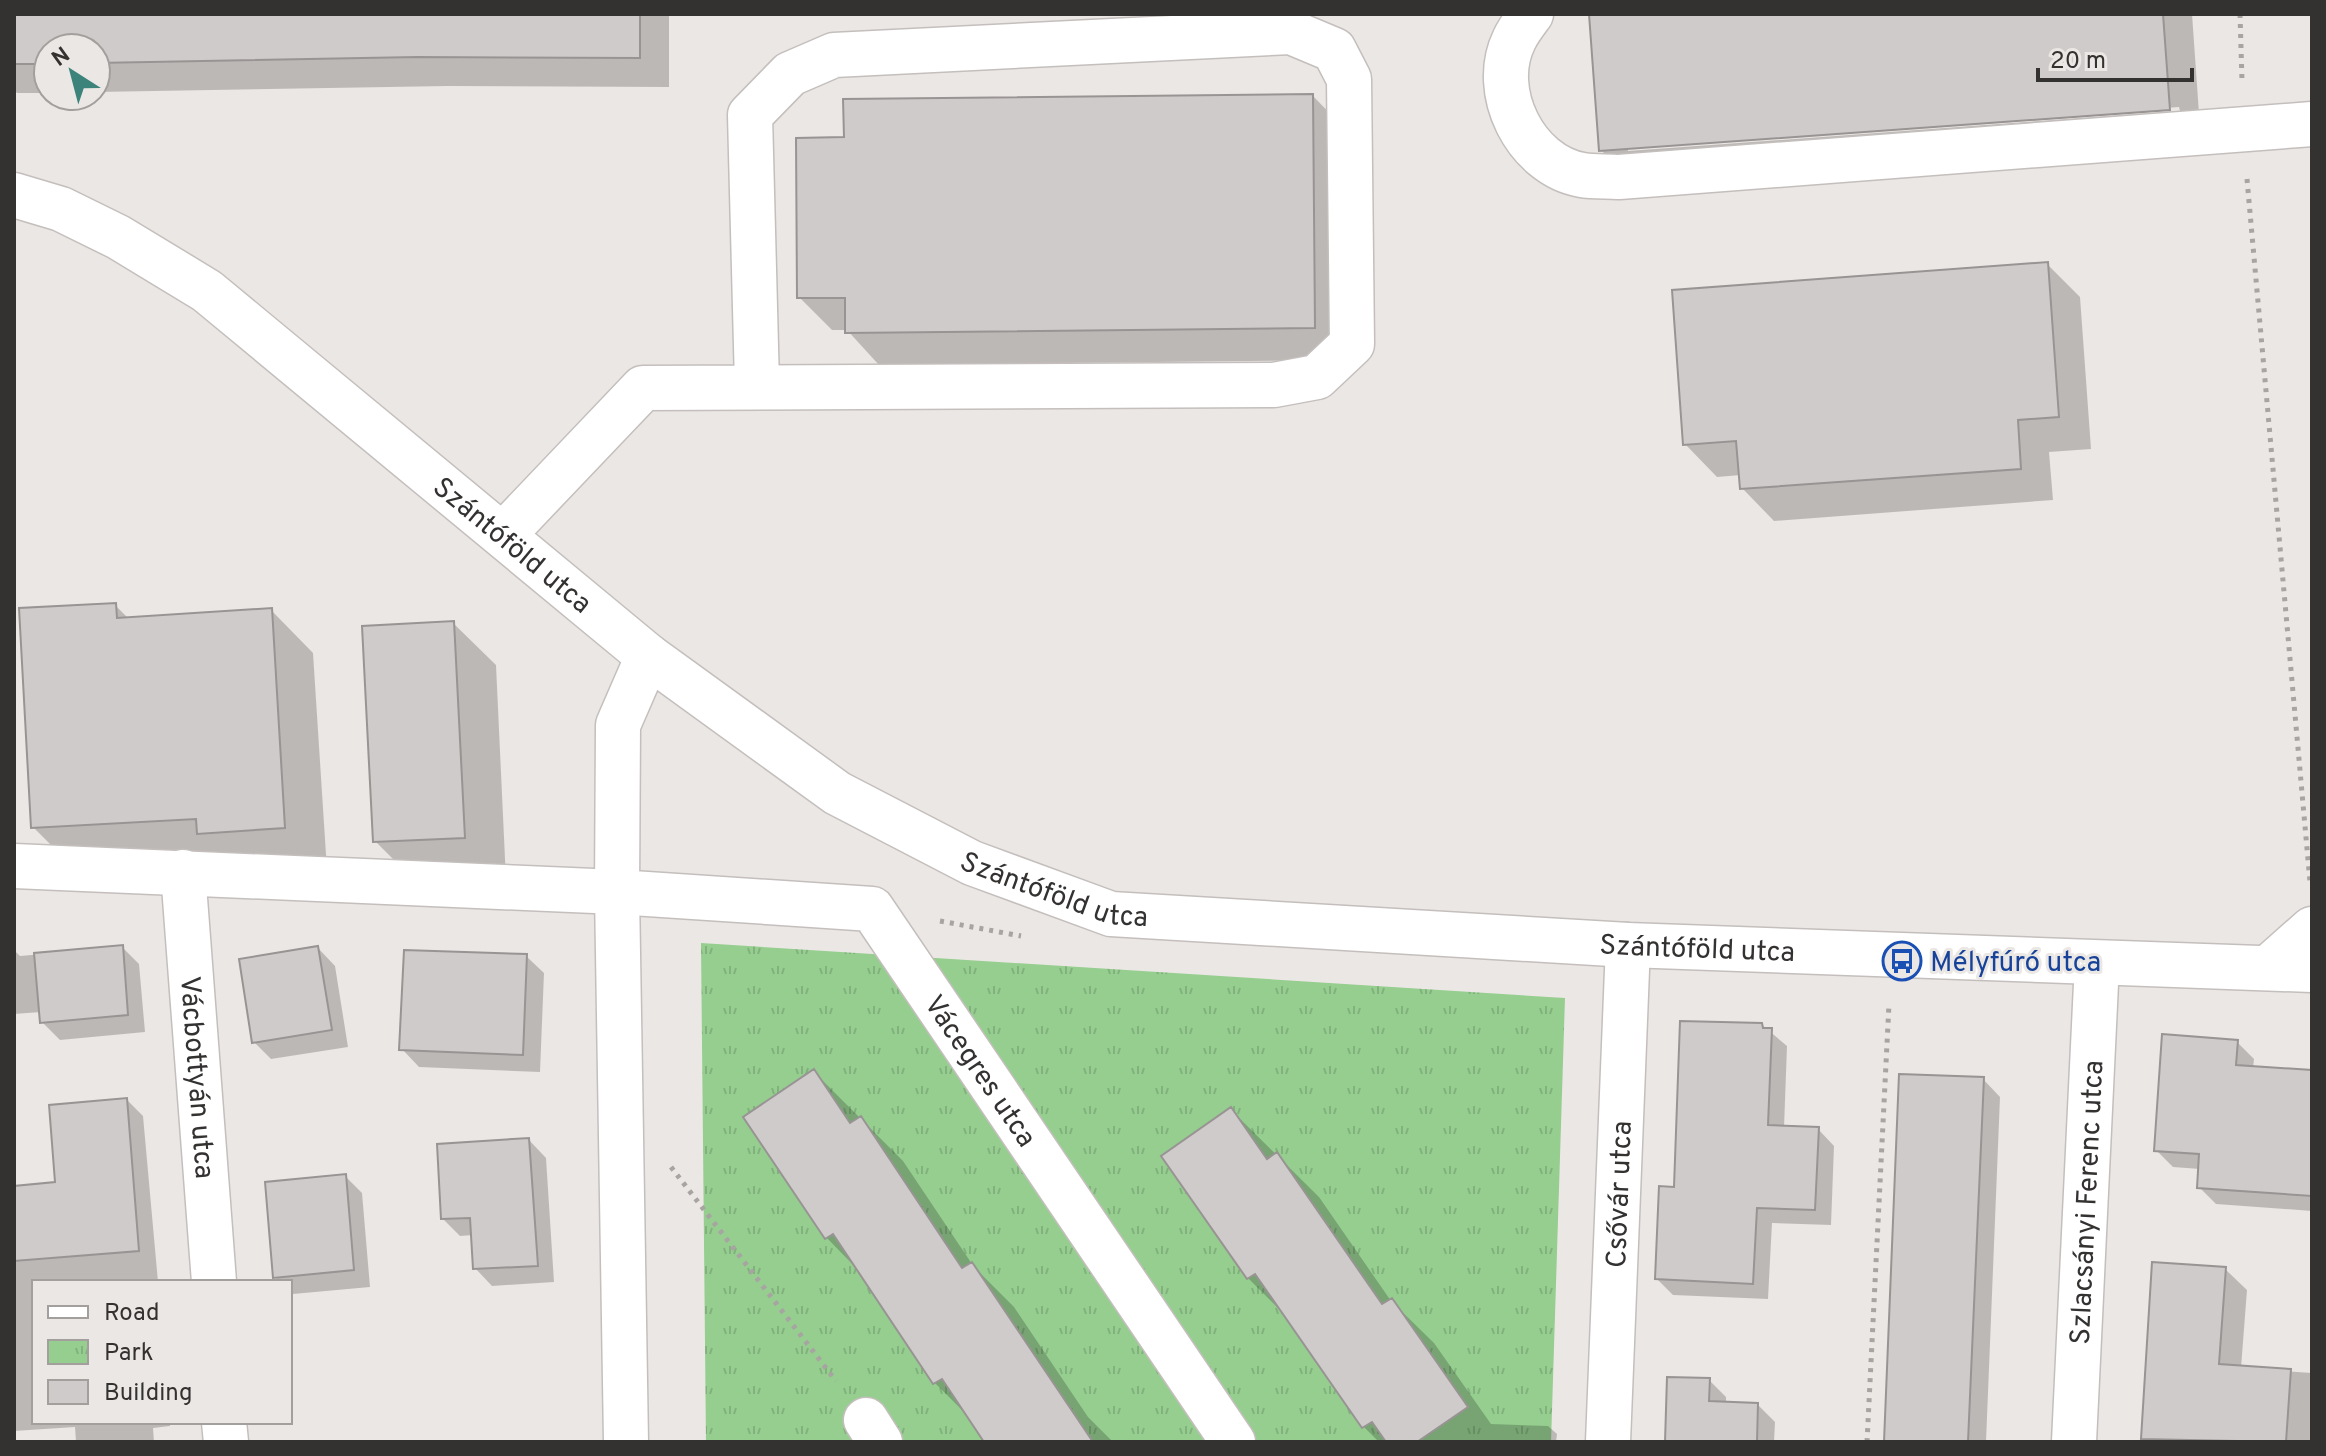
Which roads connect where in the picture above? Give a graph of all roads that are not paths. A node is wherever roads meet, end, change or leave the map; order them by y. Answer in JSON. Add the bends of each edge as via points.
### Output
{"nodes":[{"id":1,"x":1531,"y":14,"type":"edge"},
{"id":2,"x":2312,"y":124,"type":"edge"},
{"id":3,"x":14,"y":195,"type":"edge"},
{"id":4,"x":757,"y":385,"type":"junction"},
{"id":5,"x":503,"y":535,"type":"junction"},
{"id":6,"x":648,"y":656,"type":"junction"},
{"id":7,"x":14,"y":866,"type":"edge"},
{"id":8,"x":183,"y":872,"type":"junction"},
{"id":9,"x":617,"y":892,"type":"junction"},
{"id":10,"x":2311,"y":910,"type":"edge"},
{"id":11,"x":1628,"y":945,"type":"junction"},
{"id":12,"x":2097,"y":963,"type":"junction"},
{"id":13,"x":2268,"y":968,"type":"junction"},
{"id":14,"x":2312,"y":970,"type":"edge"},
{"id":15,"x":214,"y":1280,"type":"edge"},
{"id":16,"x":626,"y":1442,"type":"edge"},
{"id":17,"x":1233,"y":1442,"type":"edge"},
{"id":18,"x":1608,"y":1442,"type":"edge"},
{"id":19,"x":2074,"y":1442,"type":"edge"}],
"edges":[{"from":1,"to":2,"type":"street","via":[[1513,41],[1506,82],[1515,120],[1532,146],[1556,165],[1581,175],[1619,177]]},
{"from":3,"to":5,"type":"street","name":"Szántóföld utca","via":[[61,209],[207,291]]},
{"from":4,"to":4,"type":"street","via":[[1274,385],[1317,377],[1352,344],[1349,79],[1334,50],[1291,32],[834,55],[790,74],[750,115]]},
{"from":4,"to":5,"type":"street","via":[[643,388]]},
{"from":5,"to":6,"type":"street","name":"Szántóföld utca"},
{"from":6,"to":9,"type":"street","via":[[618,725]]},
{"from":6,"to":11,"type":"street","name":"Szántóföld utca","via":[[837,793],[972,863],[1111,914]]},
{"from":7,"to":8,"type":"street"},
{"from":8,"to":9,"type":"street"},
{"from":8,"to":15,"type":"street","name":"Vácbottyán utca"},
{"from":9,"to":16,"type":"street"},
{"from":9,"to":17,"type":"street","name":"Vácegres utca","via":[[872,909]]},
{"from":10,"to":13,"type":"street"},
{"from":11,"to":12,"type":"street","name":"Szántóföld utca"},
{"from":11,"to":18,"type":"street","name":"Csővár utca"},
{"from":12,"to":13,"type":"street","name":"Szántóföld utca"},
{"from":12,"to":19,"type":"street","name":"Szlacsányi Ferenc utca"},
{"from":13,"to":14,"type":"street","name":"Szántóföld utca"}]}
